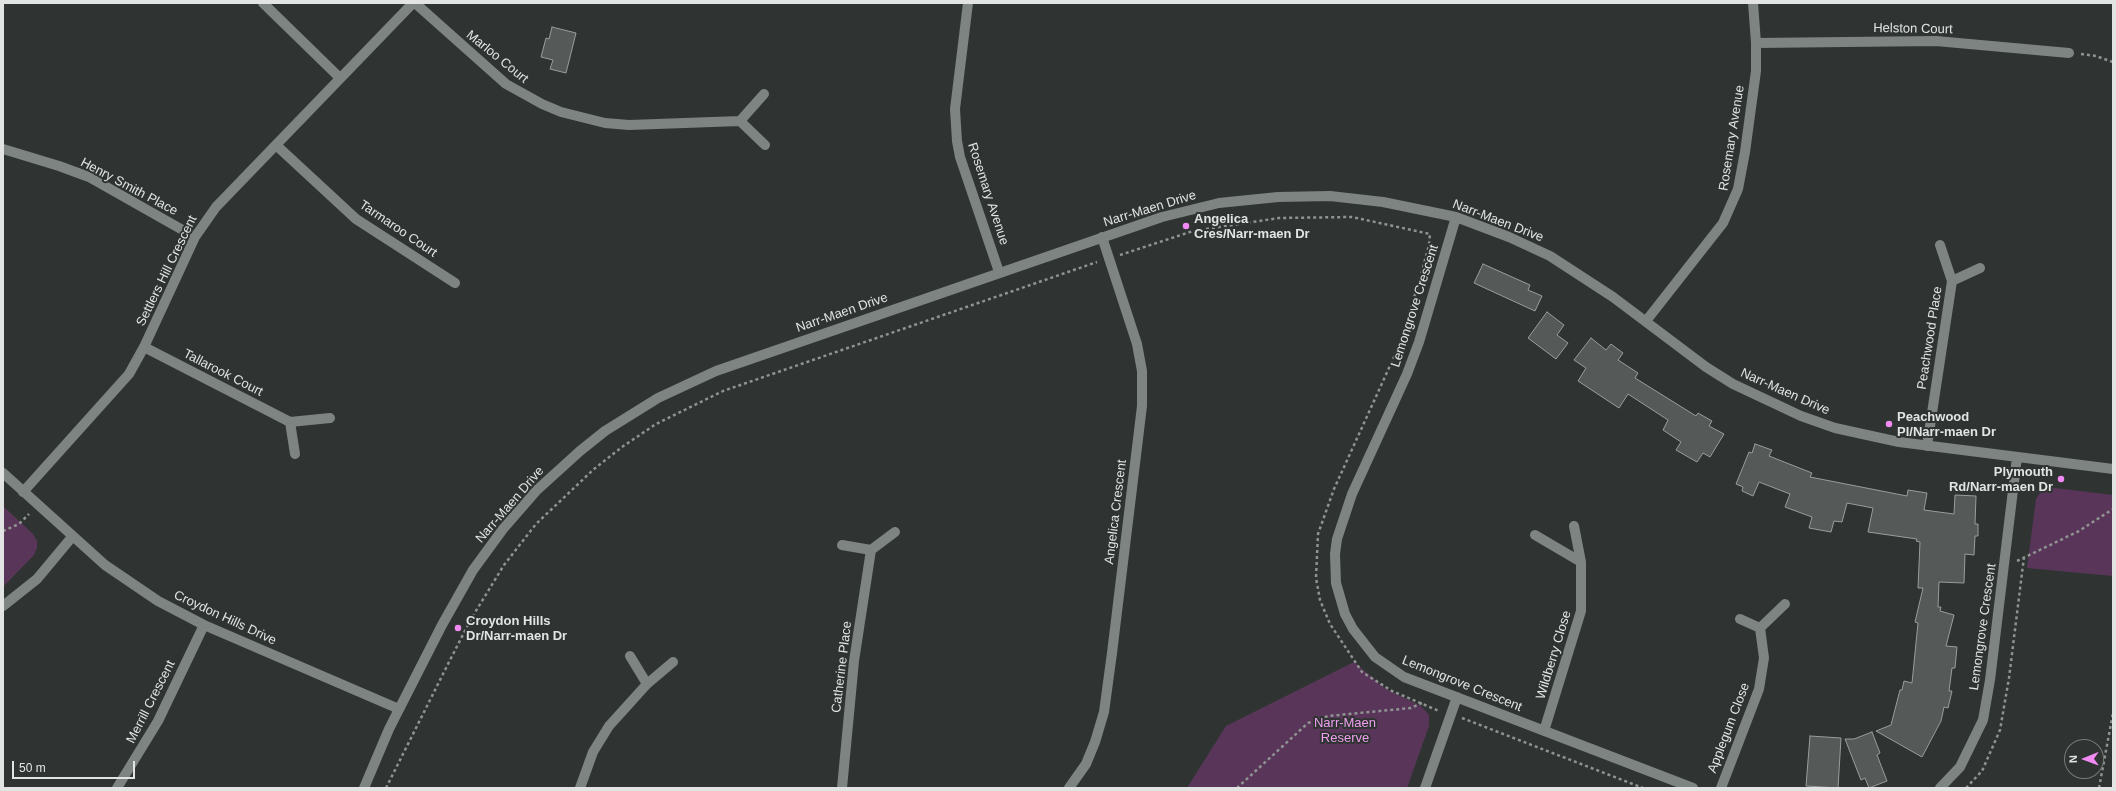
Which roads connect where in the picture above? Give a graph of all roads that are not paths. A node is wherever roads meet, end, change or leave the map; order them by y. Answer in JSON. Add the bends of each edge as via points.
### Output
{"nodes":[{"id":1,"x":263,"y":3,"type":"edge"},
{"id":2,"x":414,"y":3,"type":"edge"},
{"id":3,"x":968,"y":3,"type":"edge"},
{"id":4,"x":1753,"y":3,"type":"edge"},
{"id":5,"x":1756,"y":43,"type":"junction"},
{"id":6,"x":2069,"y":53,"type":"road end"},
{"id":7,"x":340,"y":78,"type":"junction"},
{"id":8,"x":764,"y":94,"type":"dead end"},
{"id":9,"x":740,"y":121,"type":"junction"},
{"id":10,"x":276,"y":145,"type":"junction"},
{"id":11,"x":765,"y":145,"type":"dead end"},
{"id":12,"x":3,"y":150,"type":"edge"},
{"id":13,"x":1456,"y":217,"type":"junction"},
{"id":14,"x":1102,"y":236,"type":"junction"},
{"id":15,"x":195,"y":237,"type":"junction"},
{"id":16,"x":1940,"y":245,"type":"dead end"},
{"id":17,"x":1980,"y":268,"type":"dead end"},
{"id":18,"x":999,"y":272,"type":"junction"},
{"id":19,"x":1952,"y":281,"type":"junction"},
{"id":20,"x":455,"y":283,"type":"dead end"},
{"id":21,"x":1646,"y":322,"type":"junction"},
{"id":22,"x":144,"y":347,"type":"junction"},
{"id":23,"x":330,"y":418,"type":"dead end"},
{"id":24,"x":290,"y":422,"type":"junction"},
{"id":25,"x":1927,"y":446,"type":"junction"},
{"id":26,"x":295,"y":454,"type":"dead end"},
{"id":27,"x":2017,"y":457,"type":"junction"},
{"id":28,"x":2113,"y":469,"type":"edge"},
{"id":29,"x":3,"y":474,"type":"edge"},
{"id":30,"x":23,"y":492,"type":"junction"},
{"id":31,"x":1574,"y":526,"type":"dead end"},
{"id":32,"x":895,"y":532,"type":"dead end"},
{"id":33,"x":1535,"y":535,"type":"dead end"},
{"id":34,"x":72,"y":536,"type":"junction"},
{"id":35,"x":842,"y":546,"type":"dead end"},
{"id":36,"x":871,"y":550,"type":"junction"},
{"id":37,"x":1581,"y":562,"type":"junction"},
{"id":38,"x":1785,"y":604,"type":"dead end"},
{"id":39,"x":3,"y":606,"type":"edge"},
{"id":40,"x":1740,"y":619,"type":"dead end"},
{"id":41,"x":204,"y":625,"type":"junction"},
{"id":42,"x":1760,"y":628,"type":"junction"},
{"id":43,"x":630,"y":656,"type":"dead end"},
{"id":44,"x":673,"y":662,"type":"dead end"},
{"id":45,"x":647,"y":684,"type":"junction"},
{"id":46,"x":1457,"y":698,"type":"junction"},
{"id":47,"x":399,"y":709,"type":"junction"},
{"id":48,"x":1544,"y":731,"type":"junction"},
{"id":49,"x":117,"y":788,"type":"edge"},
{"id":50,"x":364,"y":788,"type":"edge"},
{"id":51,"x":580,"y":788,"type":"edge"},
{"id":52,"x":842,"y":788,"type":"edge"},
{"id":53,"x":1069,"y":788,"type":"edge"},
{"id":54,"x":1425,"y":788,"type":"edge"},
{"id":55,"x":1693,"y":788,"type":"edge"},
{"id":56,"x":1721,"y":788,"type":"edge"},
{"id":57,"x":1940,"y":788,"type":"edge"}],
"edges":[{"from":1,"to":7,"type":"street"},
{"from":2,"to":7,"type":"street","name":"Settlers Hill Crescent"},
{"from":2,"to":9,"type":"street","name":"Marloo Court","via":[[506,84],[561,112],[605,123],[629,125]]},
{"from":3,"to":18,"type":"street","name":"Rosemary Avenue","via":[[956,91],[957,141],[960,157]]},
{"from":4,"to":5,"type":"street","name":"Rosemary Avenue"},
{"from":5,"to":6,"type":"street","name":"Helston Court","via":[[1936,41]]},
{"from":5,"to":21,"type":"street","name":"Rosemary Avenue","via":[[1756,71],[1746,152],[1734,200],[1723,223]]},
{"from":7,"to":10,"type":"street","name":"Settlers Hill Crescent"},
{"from":8,"to":9,"type":"street"},
{"from":9,"to":11,"type":"street"},
{"from":10,"to":15,"type":"street","name":"Settlers Hill Crescent","via":[[216,207]]},
{"from":10,"to":20,"type":"street","name":"Tarmaroo Court","via":[[356,219]]},
{"from":12,"to":15,"type":"street","name":"Henry Smith Place","via":[[88,177]]},
{"from":13,"to":14,"type":"street","name":"Narr-Maen Drive","via":[[1383,202],[1330,196],[1278,197],[1219,203],[1184,210]]},
{"from":13,"to":21,"type":"street","name":"Narr-Maen Drive","via":[[1550,256]]},
{"from":13,"to":46,"type":"street","name":"Lemongrove Crescent","via":[[1415,355],[1352,494],[1337,539],[1335,568],[1336,583],[1345,614],[1353,630],[1371,653],[1404,677]]},
{"from":14,"to":18,"type":"street","name":"Narr-Maen Drive"},
{"from":14,"to":53,"type":"street","name":"Angelica Crescent","via":[[1137,344],[1142,371],[1142,406],[1104,712],[1086,764]]},
{"from":15,"to":22,"type":"street","name":"Settlers Hill Crescent"},
{"from":16,"to":19,"type":"street","name":"Peachwood Place"},
{"from":17,"to":19,"type":"street","name":"Peachwood Place"},
{"from":18,"to":47,"type":"street","name":"Narr-Maen Drive","via":[[716,371],[658,398],[605,432],[538,490],[488,549],[442,625]]},
{"from":19,"to":25,"type":"street","name":"Peachwood Place"},
{"from":21,"to":25,"type":"street","name":"Narr-Maen Drive","via":[[1733,384],[1794,413],[1835,428]]},
{"from":22,"to":24,"type":"street","name":"Tallarook Court"},
{"from":22,"to":30,"type":"street","name":"Settlers Hill Crescent","via":[[129,374]]},
{"from":23,"to":24,"type":"street"},
{"from":24,"to":26,"type":"street"},
{"from":25,"to":27,"type":"street","name":"Narr-Maen Drive"},
{"from":27,"to":28,"type":"street","name":"Narr-Maen Drive"},
{"from":27,"to":57,"type":"street","name":"Lemongrove Crescent","via":[[2005,567],[1983,720],[1960,767]]},
{"from":29,"to":30,"type":"street","name":"Croydon Hills Drive"},
{"from":30,"to":34,"type":"street","name":"Croydon Hills Drive"},
{"from":31,"to":37,"type":"street","name":"Wildberry Close"},
{"from":32,"to":36,"type":"street"},
{"from":33,"to":37,"type":"street"},
{"from":34,"to":39,"type":"street","via":[[37,579]]},
{"from":34,"to":41,"type":"street","name":"Croydon Hills Drive","via":[[135,586]]},
{"from":35,"to":36,"type":"street"},
{"from":36,"to":52,"type":"street","name":"Catherine Place","via":[[854,661]]},
{"from":37,"to":48,"type":"street","name":"Wildberry Close","via":[[1581,611]]},
{"from":38,"to":42,"type":"street"},
{"from":40,"to":42,"type":"street"},
{"from":41,"to":47,"type":"street","name":"Croydon Hills Drive"},
{"from":41,"to":49,"type":"street","name":"Merrill Crescent","via":[[158,722]]},
{"from":42,"to":56,"type":"street","name":"Applegum Close","via":[[1764,658],[1760,689]]},
{"from":43,"to":45,"type":"street"},
{"from":44,"to":45,"type":"street"},
{"from":45,"to":51,"type":"street","via":[[608,726],[586,767]]},
{"from":46,"to":48,"type":"street","name":"Lemongrove Crescent"},
{"from":46,"to":54,"type":"street"},
{"from":47,"to":50,"type":"street","name":"Narr-Maen Drive"},
{"from":48,"to":55,"type":"street","name":"Lemongrove Crescent"}]}
